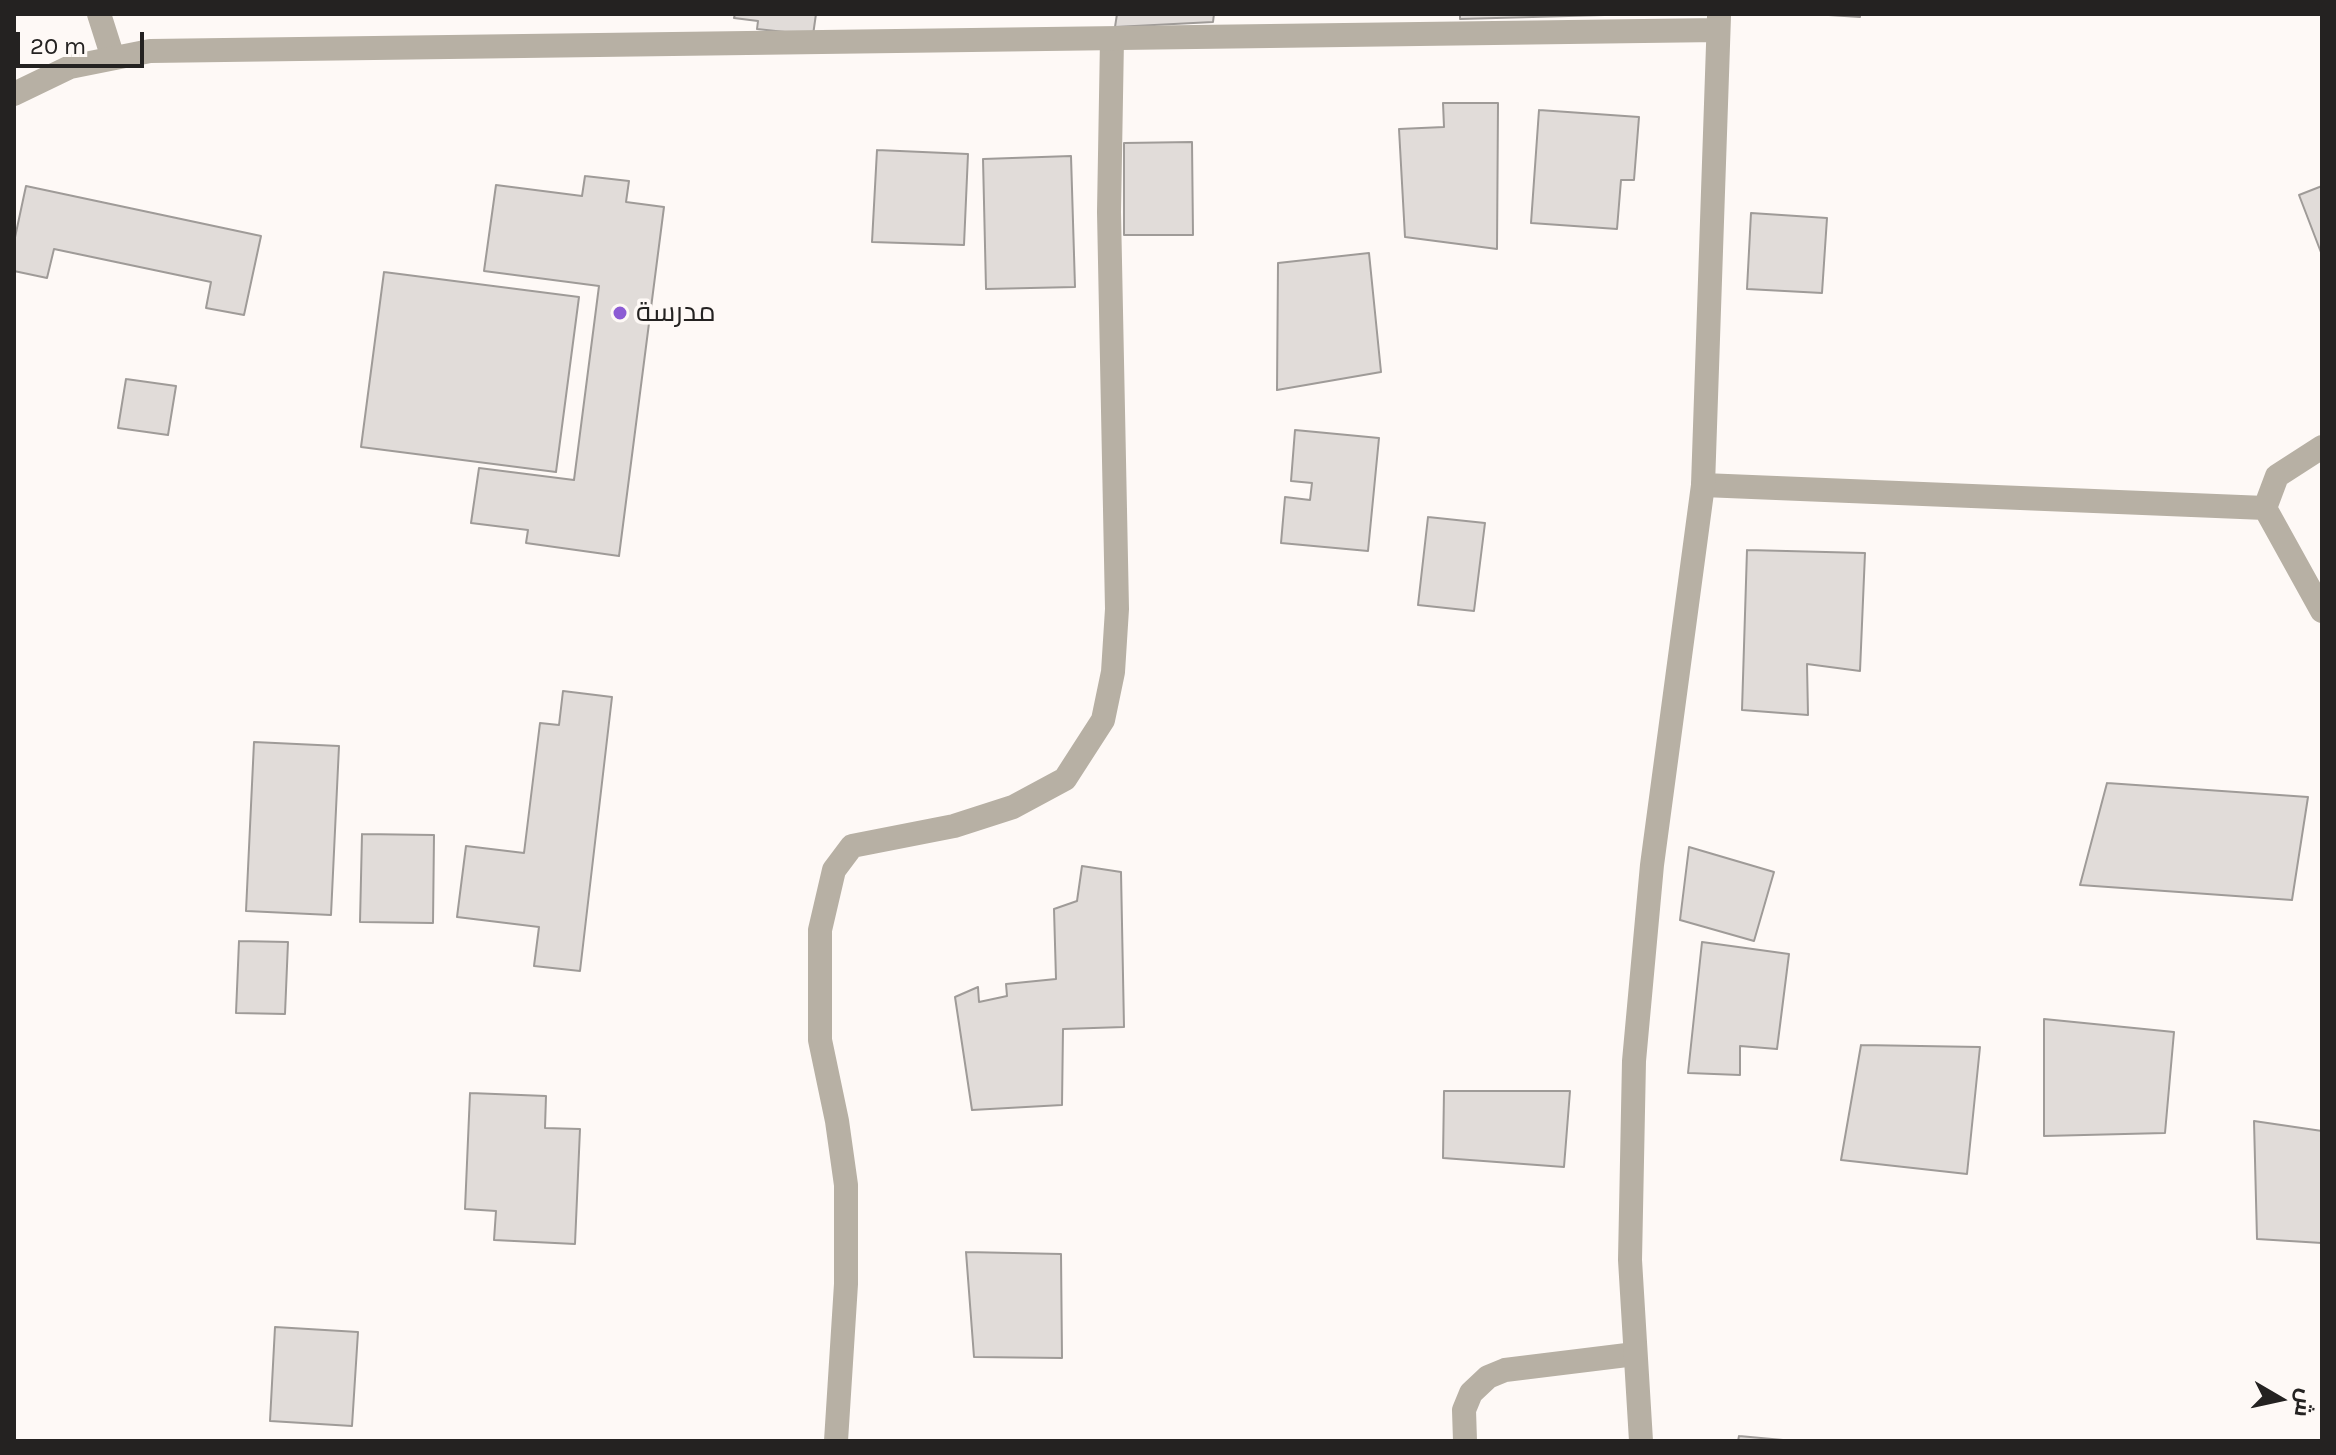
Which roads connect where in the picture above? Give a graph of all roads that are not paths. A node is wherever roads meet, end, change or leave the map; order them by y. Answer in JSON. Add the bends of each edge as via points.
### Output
{"nodes":[{"id":1,"x":99,"y":14,"type":"edge"},
{"id":2,"x":1719,"y":22,"type":"edge"},
{"id":3,"x":1112,"y":39,"type":"junction"},
{"id":4,"x":113,"y":58,"type":"junction"},
{"id":5,"x":14,"y":94,"type":"edge"},
{"id":6,"x":2322,"y":447,"type":"edge"},
{"id":7,"x":1703,"y":485,"type":"junction"},
{"id":8,"x":2265,"y":508,"type":"junction"},
{"id":9,"x":2322,"y":611,"type":"edge"},
{"id":10,"x":1635,"y":1354,"type":"junction"},
{"id":11,"x":836,"y":1441,"type":"edge"},
{"id":12,"x":1465,"y":1441,"type":"edge"},
{"id":13,"x":1641,"y":1441,"type":"edge"}],
"edges":[{"from":1,"to":4,"type":"street"},
{"from":2,"to":3,"type":"street"},
{"from":2,"to":7,"type":"street"},
{"from":3,"to":4,"type":"street","via":[[281,47],[150,51]]},
{"from":3,"to":11,"type":"street","via":[[1109,212],[1117,593],[1113,672],[1103,720],[1065,779],[1013,807],[954,826],[852,846],[834,870],[820,930],[820,1040],[846,1185]]},
{"from":4,"to":5,"type":"street","via":[[70,67]]},
{"from":6,"to":8,"type":"street","via":[[2277,476]]},
{"from":7,"to":8,"type":"street"},
{"from":7,"to":10,"type":"street","via":[[1652,865],[1634,1061],[1630,1260]]},
{"from":8,"to":9,"type":"street"},
{"from":10,"to":12,"type":"street","via":[[1505,1370],[1488,1377],[1471,1393],[1464,1410]]},
{"from":10,"to":13,"type":"street"}]}
